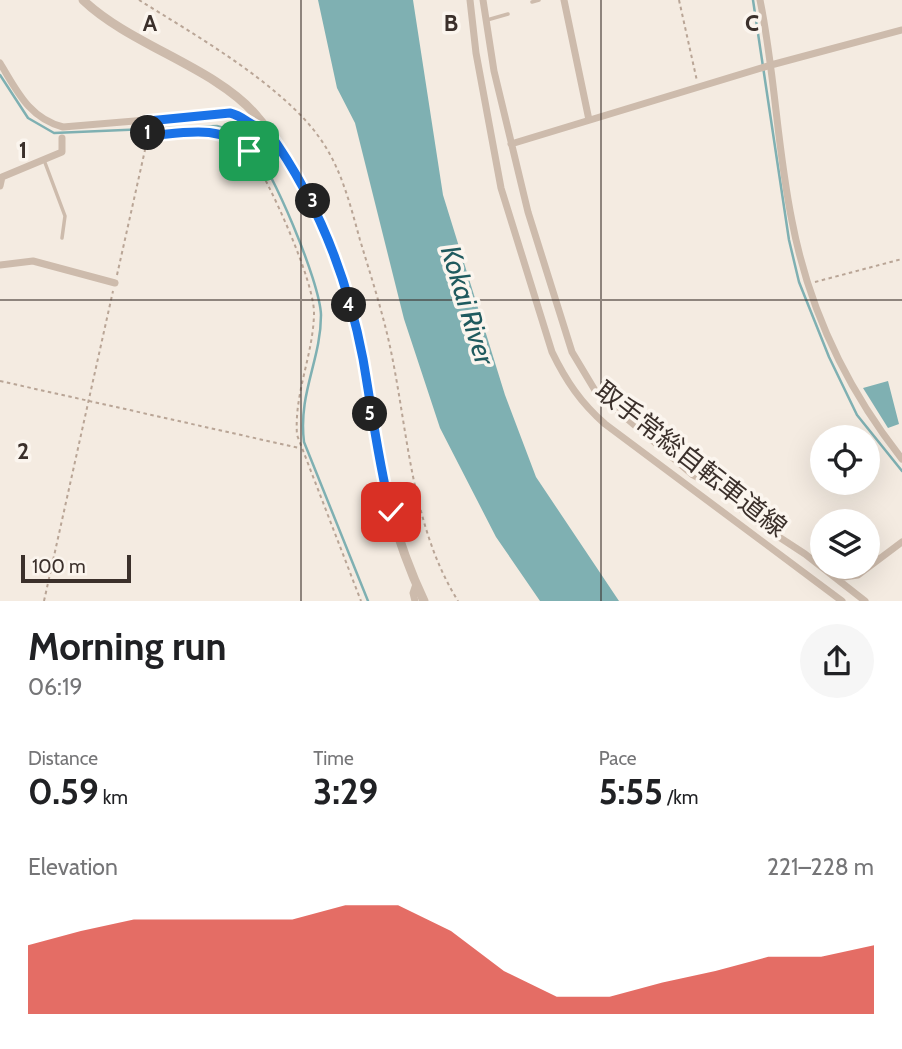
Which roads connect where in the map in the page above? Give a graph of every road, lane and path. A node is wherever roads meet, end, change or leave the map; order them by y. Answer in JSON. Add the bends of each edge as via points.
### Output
{"nodes":[{"id":1,"x":83,"y":0,"type":"edge"},
{"id":2,"x":470,"y":0,"type":"edge"},
{"id":3,"x":483,"y":0,"type":"edge"},
{"id":4,"x":539,"y":0,"type":"edge"},
{"id":5,"x":564,"y":0,"type":"edge"},
{"id":6,"x":679,"y":0,"type":"edge"},
{"id":7,"x":760,"y":0,"type":"edge"},
{"id":8,"x":532,"y":2,"type":"dead end"},
{"id":9,"x":508,"y":14,"type":"dead end"},
{"id":10,"x":485,"y":21,"type":"junction"},
{"id":11,"x":902,"y":30,"type":"edge"},
{"id":12,"x":0,"y":63,"type":"edge"},
{"id":13,"x":771,"y":65,"type":"junction"},
{"id":14,"x":698,"y":86,"type":"junction"},
{"id":15,"x":589,"y":120,"type":"junction"},
{"id":16,"x":267,"y":130,"type":"junction"},
{"id":17,"x":63,"y":132,"type":"junction"},
{"id":18,"x":511,"y":144,"type":"junction"},
{"id":19,"x":44,"y":160,"type":"junction"},
{"id":20,"x":0,"y":186,"type":"edge"},
{"id":21,"x":62,"y":238,"type":"dead end"},
{"id":22,"x":902,"y":259,"type":"edge"},
{"id":23,"x":0,"y":265,"type":"edge"},
{"id":24,"x":115,"y":282,"type":"junction"},
{"id":25,"x":808,"y":284,"type":"junction"},
{"id":26,"x":0,"y":381,"type":"edge"},
{"id":27,"x":88,"y":400,"type":"junction"},
{"id":28,"x":300,"y":448,"type":"junction"},
{"id":29,"x":902,"y":459,"type":"edge"},
{"id":30,"x":902,"y":542,"type":"edge"},
{"id":31,"x":880,"y":558,"type":"edge"},
{"id":32,"x":810,"y":559,"type":"edge"},
{"id":33,"x":838,"y":579,"type":"edge"},
{"id":34,"x":416,"y":584,"type":"junction"},
{"id":35,"x":44,"y":601,"type":"edge"},
{"id":36,"x":361,"y":601,"type":"edge"},
{"id":37,"x":415,"y":601,"type":"edge"},
{"id":38,"x":424,"y":601,"type":"edge"},
{"id":39,"x":842,"y":601,"type":"edge"},
{"id":40,"x":865,"y":601,"type":"edge"}],
"edges":[{"from":1,"to":16,"type":"street","via":[[125,31],[226,90]]},
{"from":2,"to":39,"type":"street","name":"取手常総自転車道線","via":[[501,188],[564,377],[581,403],[605,425]]},
{"from":3,"to":10,"type":"street"},
{"from":4,"to":8,"type":"lane"},
{"from":5,"to":15,"type":"street"},
{"from":6,"to":14,"type":"path"},
{"from":7,"to":13,"type":"street"},
{"from":9,"to":10,"type":"lane"},
{"from":10,"to":18,"type":"street"},
{"from":11,"to":13,"type":"street"},
{"from":12,"to":17,"type":"street","via":[[30,110]]},
{"from":13,"to":14,"type":"street"},
{"from":13,"to":25,"type":"street","via":[[791,219]]},
{"from":14,"to":15,"type":"street"},
{"from":15,"to":18,"type":"street"},
{"from":16,"to":17,"type":"street","via":[[230,113],[148,127]]},
{"from":16,"to":34,"type":"street","via":[[312,199],[333,249],[362,356],[382,476]]},
{"from":17,"to":19,"type":"street","via":[[62,152]]},
{"from":18,"to":32,"type":"street","via":[[572,352],[596,391],[693,475],[730,495],[747,516]]},
{"from":19,"to":20,"type":"street","via":[[2,177]]},
{"from":19,"to":21,"type":"lane","via":[[65,216]]},
{"from":22,"to":25,"type":"path"},
{"from":23,"to":24,"type":"street","via":[[33,261]]},
{"from":24,"to":27,"type":"path"},
{"from":24,"to":28,"type":"path","via":[[148,136],[209,131],[241,143],[255,162],[312,291],[312,330],[296,405]]},
{"from":25,"to":29,"type":"street","via":[[859,403]]},
{"from":26,"to":27,"type":"path"},
{"from":27,"to":28,"type":"path"},
{"from":27,"to":35,"type":"path"},
{"from":28,"to":36,"type":"path"},
{"from":30,"to":31,"type":"street"},
{"from":33,"to":40,"type":"street"},
{"from":34,"to":37,"type":"street"},
{"from":34,"to":38,"type":"street"}]}
